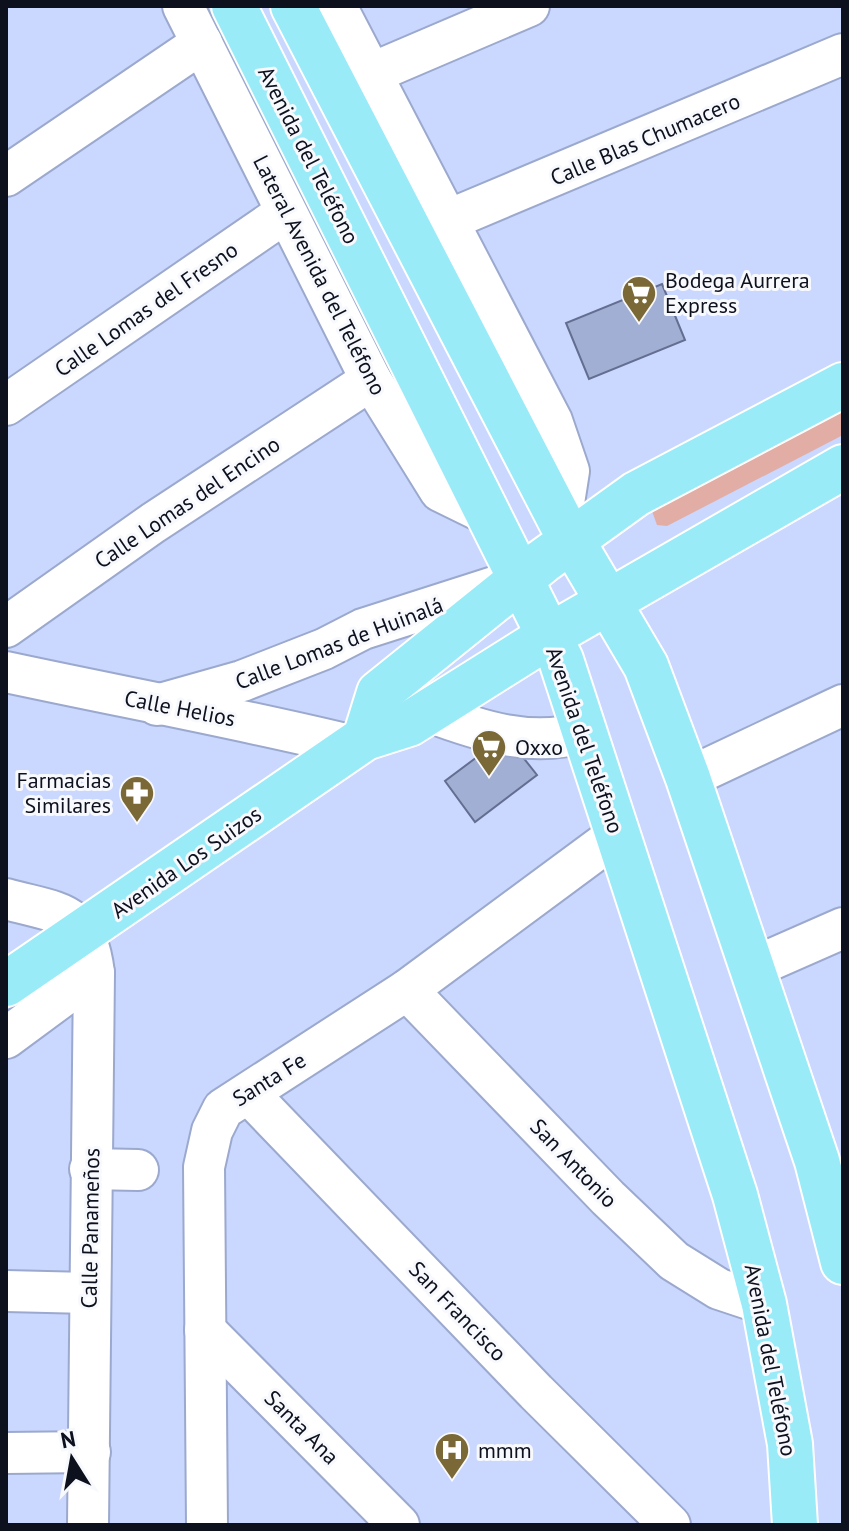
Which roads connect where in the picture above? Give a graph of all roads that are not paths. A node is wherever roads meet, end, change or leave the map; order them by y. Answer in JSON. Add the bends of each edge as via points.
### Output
{"nodes":[{"id":1,"x":183,"y":6,"type":"edge"},
{"id":2,"x":234,"y":6,"type":"edge"},
{"id":3,"x":529,"y":6,"type":"edge"},
{"id":4,"x":316,"y":10,"type":"edge"},
{"id":5,"x":202,"y":43,"type":"junction"},
{"id":6,"x":843,"y":54,"type":"edge"},
{"id":7,"x":370,"y":74,"type":"junction"},
{"id":8,"x":291,"y":119,"type":"junction"},
{"id":9,"x":251,"y":140,"type":"junction"},
{"id":10,"x":6,"y":176,"type":"edge"},
{"id":11,"x":285,"y":213,"type":"junction"},
{"id":12,"x":446,"y":221,"type":"junction"},
{"id":13,"x":371,"y":380,"type":"junction"},
{"id":14,"x":843,"y":385,"type":"edge"},
{"id":15,"x":6,"y":405,"type":"edge"},
{"id":16,"x":843,"y":467,"type":"edge"},
{"id":17,"x":489,"y":515,"type":"junction"},
{"id":18,"x":549,"y":551,"type":"junction"},
{"id":19,"x":579,"y":619,"type":"junction"},
{"id":20,"x":6,"y":627,"type":"edge"},
{"id":21,"x":6,"y":672,"type":"edge"},
{"id":22,"x":157,"y":705,"type":"junction"},
{"id":23,"x":843,"y":705,"type":"edge"},
{"id":24,"x":429,"y":712,"type":"junction"},
{"id":25,"x":585,"y":732,"type":"junction"},
{"id":26,"x":359,"y":742,"type":"junction"},
{"id":27,"x":688,"y":778,"type":"junction"},
{"id":28,"x":618,"y":834,"type":"junction"},
{"id":29,"x":6,"y":899,"type":"edge"},
{"id":30,"x":843,"y":928,"type":"edge"},
{"id":31,"x":89,"y":952,"type":"junction"},
{"id":32,"x":752,"y":968,"type":"junction"},
{"id":33,"x":6,"y":984,"type":"edge"},
{"id":34,"x":407,"y":990,"type":"junction"},
{"id":35,"x":6,"y":1038,"type":"edge"},
{"id":36,"x":249,"y":1094,"type":"junction"},
{"id":37,"x":830,"y":1157,"type":"edge"},
{"id":38,"x":90,"y":1169,"type":"junction"},
{"id":39,"x":138,"y":1170,"type":"dead end"},
{"id":40,"x":843,"y":1262,"type":"edge"},
{"id":41,"x":6,"y":1291,"type":"edge"},
{"id":42,"x":88,"y":1293,"type":"junction"},
{"id":43,"x":764,"y":1304,"type":"junction"},
{"id":44,"x":205,"y":1330,"type":"junction"},
{"id":45,"x":90,"y":1452,"type":"junction"},
{"id":46,"x":6,"y":1453,"type":"edge"},
{"id":47,"x":88,"y":1525,"type":"edge"},
{"id":48,"x":207,"y":1525,"type":"edge"},
{"id":49,"x":399,"y":1525,"type":"edge"},
{"id":50,"x":670,"y":1525,"type":"edge"},
{"id":51,"x":795,"y":1525,"type":"edge"}],
"edges":[{"from":1,"to":5,"type":"street","name":"Lateral Avenida del Teléfono"},
{"from":2,"to":8,"type":"main road","name":"Avenida del Teléfono"},
{"from":3,"to":7,"type":"street"},
{"from":4,"to":7,"type":"street"},
{"from":4,"to":18,"type":"main road","name":"Avenida del Teléfono"},
{"from":5,"to":9,"type":"street","name":"Lateral Avenida del Teléfono"},
{"from":5,"to":10,"type":"street"},
{"from":6,"to":12,"type":"street","name":"Calle Blas Chumacero"},
{"from":7,"to":12,"type":"street"},
{"from":8,"to":9,"type":"street"},
{"from":8,"to":17,"type":"main road","name":"Avenida del Teléfono"},
{"from":9,"to":11,"type":"street","name":"Lateral Avenida del Teléfono"},
{"from":11,"to":13,"type":"street","name":"Lateral Avenida del Teléfono"},
{"from":11,"to":15,"type":"street","name":"Calle Lomas del Fresno"},
{"from":12,"to":18,"type":"street","via":[[552,421],[569,471]]},
{"from":13,"to":17,"type":"street","name":"Lateral Avenida del Teléfono","via":[[440,491]]},
{"from":13,"to":20,"type":"street","name":"Calle Lomas del Encino"},
{"from":14,"to":18,"type":"main road","via":[[636,494]]},
{"from":16,"to":19,"type":"main road","name":"Avenida Los Suizos"},
{"from":17,"to":18,"type":"main road","name":"Avenida del Teléfono"},
{"from":18,"to":19,"type":"main road","name":"Avenida del Teléfono"},
{"from":18,"to":19,"type":"main road","name":"Avenida del Teléfono"},
{"from":18,"to":22,"type":"street","name":"Calle Lomas de Huinalá","via":[[324,649],[242,681]]},
{"from":18,"to":26,"type":"main road","via":[[379,693]]},
{"from":19,"to":24,"type":"main road","name":"Avenida Los Suizos"},
{"from":19,"to":25,"type":"main road","name":"Avenida del Teléfono","via":[[561,660]]},
{"from":19,"to":27,"type":"main road","name":"Avenida del Teléfono","via":[[646,666]]},
{"from":21,"to":22,"type":"street","name":"Calle Helios"},
{"from":22,"to":26,"type":"street","name":"Calle Helios"},
{"from":23,"to":27,"type":"street"},
{"from":24,"to":25,"type":"street","via":[[479,731],[529,739]]},
{"from":24,"to":26,"type":"main road","name":"Avenida Los Suizos"},
{"from":25,"to":28,"type":"main road","name":"Avenida del Teléfono"},
{"from":26,"to":31,"type":"main road","name":"Avenida Los Suizos"},
{"from":27,"to":32,"type":"main road","name":"Avenida del Teléfono"},
{"from":28,"to":34,"type":"street","name":"Santa Fe"},
{"from":28,"to":43,"type":"main road","name":"Avenida del Teléfono","via":[[735,1195]]},
{"from":29,"to":31,"type":"street","via":[[71,919]]},
{"from":30,"to":32,"type":"street"},
{"from":31,"to":33,"type":"main road","name":"Avenida Los Suizos"},
{"from":31,"to":35,"type":"street"},
{"from":31,"to":38,"type":"street","name":"Calle Panameños"},
{"from":32,"to":37,"type":"main road","name":"Avenida del Teléfono"},
{"from":34,"to":36,"type":"street","name":"Santa Fe"},
{"from":34,"to":43,"type":"street","name":"San Antonio","via":[[674,1261],[719,1289]]},
{"from":36,"to":44,"type":"street","name":"Santa Fe","via":[[223,1109],[204,1167]]},
{"from":36,"to":50,"type":"street","name":"San Francisco"},
{"from":37,"to":40,"type":"main road","name":"Avenida del Teléfono"},
{"from":38,"to":39,"type":"street"},
{"from":38,"to":42,"type":"street","name":"Calle Panameños"},
{"from":41,"to":42,"type":"street"},
{"from":42,"to":45,"type":"street","name":"Calle Panameños"},
{"from":43,"to":51,"type":"main road","name":"Avenida del Teléfono","via":[[790,1444]]},
{"from":44,"to":48,"type":"street","name":"Santa Fe"},
{"from":44,"to":49,"type":"street","name":"Santa Ana"},
{"from":45,"to":46,"type":"street"},
{"from":45,"to":47,"type":"street","name":"Calle Panameños"}]}
